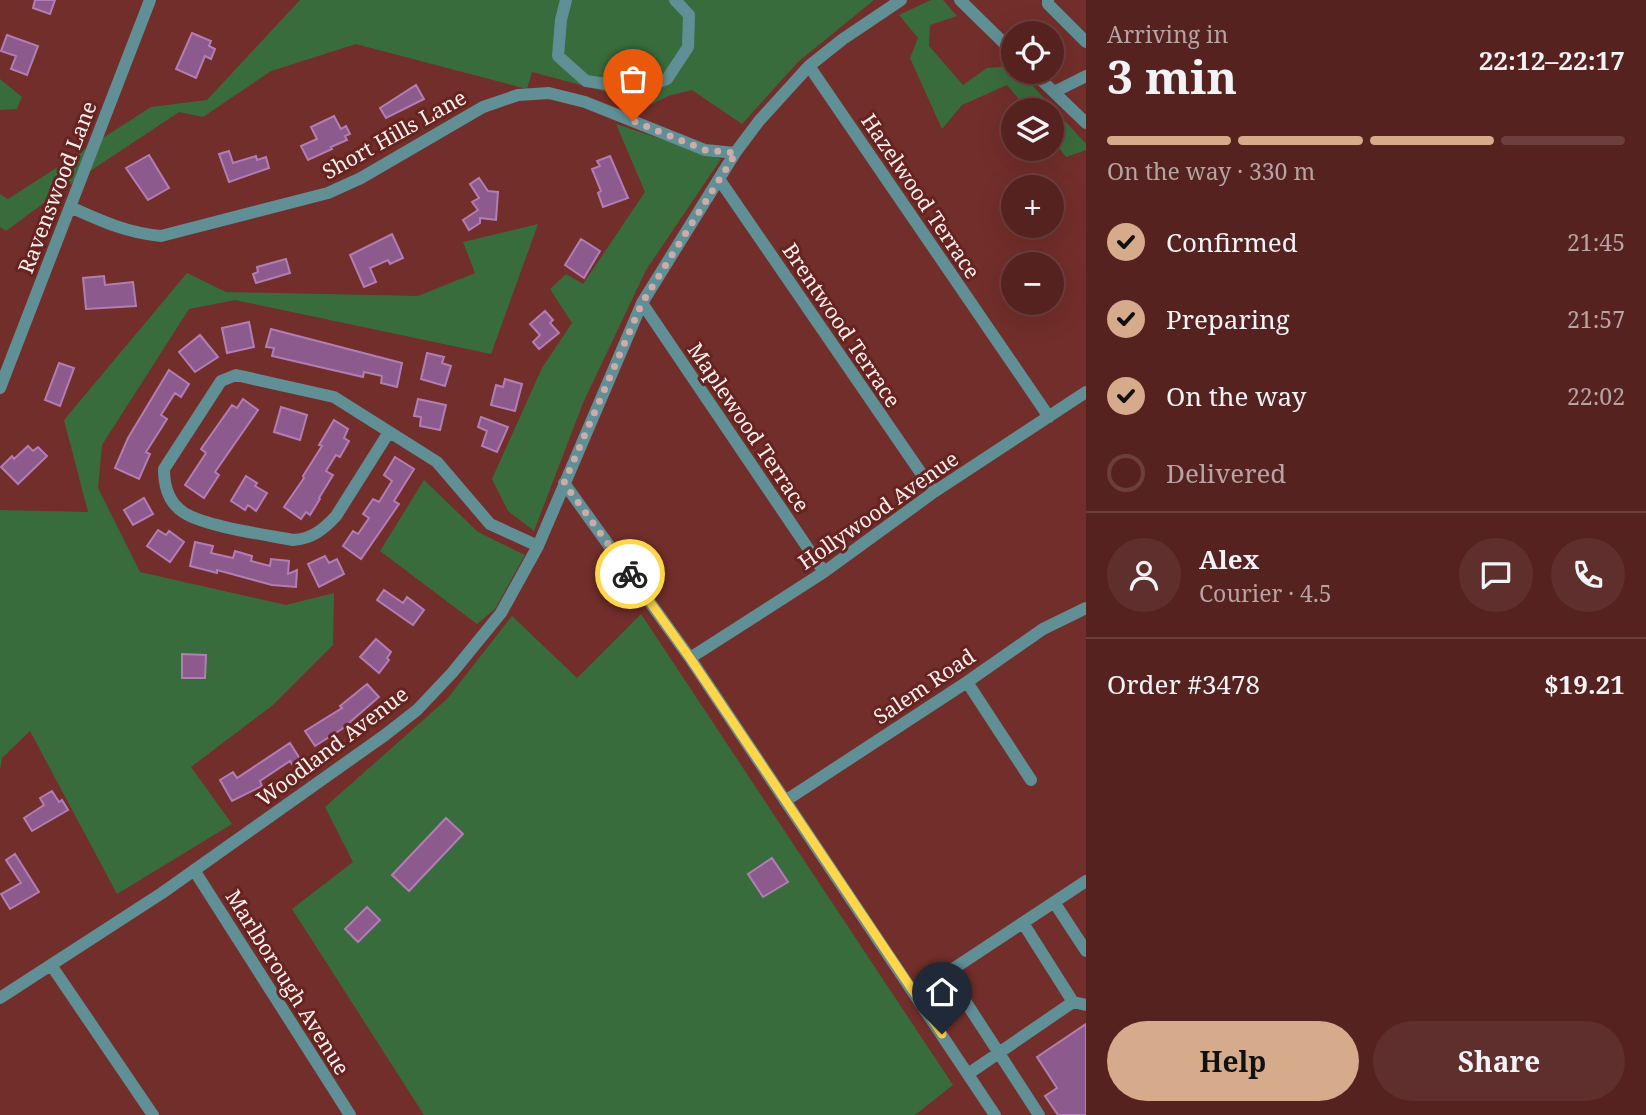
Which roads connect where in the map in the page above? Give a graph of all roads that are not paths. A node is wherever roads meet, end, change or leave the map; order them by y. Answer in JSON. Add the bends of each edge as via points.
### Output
{"nodes":[{"id":1,"x":150,"y":0,"type":"edge"},
{"id":2,"x":566,"y":0,"type":"edge"},
{"id":3,"x":675,"y":0,"type":"edge"},
{"id":4,"x":901,"y":0,"type":"edge"},
{"id":5,"x":960,"y":0,"type":"edge"},
{"id":6,"x":1048,"y":0,"type":"edge"},
{"id":7,"x":1001,"y":40,"type":"edge"},
{"id":8,"x":1086,"y":42,"type":"edge"},
{"id":9,"x":809,"y":66,"type":"junction"},
{"id":10,"x":1086,"y":76,"type":"edge"},
{"id":11,"x":1046,"y":84,"type":"edge"},
{"id":12,"x":1054,"y":92,"type":"junction"},
{"id":13,"x":1086,"y":123,"type":"edge"},
{"id":14,"x":736,"y":153,"type":"junction"},
{"id":15,"x":719,"y":179,"type":"junction"},
{"id":16,"x":70,"y":207,"type":"junction"},
{"id":17,"x":642,"y":303,"type":"junction"},
{"id":18,"x":0,"y":388,"type":"edge"},
{"id":19,"x":1086,"y":392,"type":"edge"},
{"id":20,"x":1049,"y":417,"type":"junction"},
{"id":21,"x":389,"y":432,"type":"junction"},
{"id":22,"x":564,"y":483,"type":"junction"},
{"id":23,"x":934,"y":492,"type":"junction"},
{"id":24,"x":538,"y":546,"type":"junction"},
{"id":25,"x":824,"y":572,"type":"junction"},
{"id":26,"x":1086,"y":608,"type":"edge"},
{"id":27,"x":690,"y":658,"type":"junction"},
{"id":28,"x":967,"y":682,"type":"junction"},
{"id":29,"x":1031,"y":780,"type":"dead end"},
{"id":30,"x":785,"y":801,"type":"junction"},
{"id":31,"x":194,"y":870,"type":"junction"},
{"id":32,"x":1086,"y":881,"type":"edge"},
{"id":33,"x":1054,"y":902,"type":"junction"},
{"id":34,"x":1023,"y":923,"type":"junction"},
{"id":35,"x":1086,"y":951,"type":"edge"},
{"id":36,"x":51,"y":965,"type":"junction"},
{"id":37,"x":947,"y":973,"type":"junction"},
{"id":38,"x":915,"y":994,"type":"junction"},
{"id":39,"x":0,"y":998,"type":"edge"},
{"id":40,"x":1080,"y":1003,"type":"edge"},
{"id":41,"x":998,"y":1052,"type":"junction"},
{"id":42,"x":968,"y":1073,"type":"junction"},
{"id":43,"x":153,"y":1115,"type":"edge"},
{"id":44,"x":350,"y":1115,"type":"edge"},
{"id":45,"x":995,"y":1115,"type":"edge"},
{"id":46,"x":1039,"y":1115,"type":"edge"}],
"edges":[{"from":1,"to":16,"type":"street","name":"Ravenswood Lane"},
{"from":2,"to":3,"type":"street","via":[[558,56],[586,81],[642,89],[667,79],[688,47],[689,15]]},
{"from":4,"to":9,"type":"street","name":"Woodland Avenue"},
{"from":5,"to":7,"type":"street"},
{"from":6,"to":8,"type":"street"},
{"from":9,"to":14,"type":"street","name":"Woodland Avenue"},
{"from":9,"to":20,"type":"street","name":"Hazelwood Terrace"},
{"from":10,"to":12,"type":"street"},
{"from":11,"to":12,"type":"street"},
{"from":12,"to":13,"type":"street"},
{"from":14,"to":15,"type":"street","name":"Woodland Avenue"},
{"from":14,"to":16,"type":"street","name":"Short Hills Lane","via":[[705,150],[584,102],[549,93],[518,95],[483,107],[328,193],[173,233],[137,234]]},
{"from":15,"to":17,"type":"street","name":"Woodland Avenue"},
{"from":15,"to":23,"type":"street","name":"Brentwood Terrace"},
{"from":16,"to":18,"type":"street","name":"Ravenswood Lane"},
{"from":17,"to":22,"type":"street","name":"Woodland Avenue"},
{"from":17,"to":25,"type":"street","name":"Maplewood Terrace"},
{"from":19,"to":20,"type":"street","name":"Hollywood Avenue"},
{"from":20,"to":23,"type":"street","name":"Hollywood Avenue"},
{"from":21,"to":21,"type":"street","via":[[334,397],[236,375],[221,381],[164,469],[164,482],[173,503],[197,519],[304,540],[336,516]]},
{"from":21,"to":24,"type":"street","via":[[437,462],[490,524]]},
{"from":22,"to":24,"type":"street","name":"Woodland Avenue"},
{"from":22,"to":27,"type":"street"},
{"from":23,"to":25,"type":"street","name":"Hollywood Avenue"},
{"from":24,"to":31,"type":"street","name":"Woodland Avenue","via":[[479,643],[416,710]]},
{"from":25,"to":27,"type":"street","name":"Hollywood Avenue"},
{"from":26,"to":28,"type":"street","name":"Salem Road","via":[[1043,628]]},
{"from":27,"to":30,"type":"street"},
{"from":28,"to":29,"type":"street"},
{"from":28,"to":30,"type":"street","name":"Salem Road"},
{"from":30,"to":38,"type":"street"},
{"from":31,"to":36,"type":"street","name":"Woodland Avenue"},
{"from":31,"to":44,"type":"street","name":"Marlborough Avenue"},
{"from":32,"to":33,"type":"street"},
{"from":33,"to":34,"type":"street"},
{"from":33,"to":35,"type":"street"},
{"from":34,"to":37,"type":"street"},
{"from":34,"to":40,"type":"street"},
{"from":36,"to":39,"type":"street","name":"Woodland Avenue"},
{"from":36,"to":43,"type":"street"},
{"from":37,"to":38,"type":"street"},
{"from":37,"to":41,"type":"street"},
{"from":38,"to":42,"type":"street"},
{"from":40,"to":41,"type":"street"},
{"from":41,"to":42,"type":"street"},
{"from":41,"to":46,"type":"street"},
{"from":42,"to":45,"type":"street"}]}
